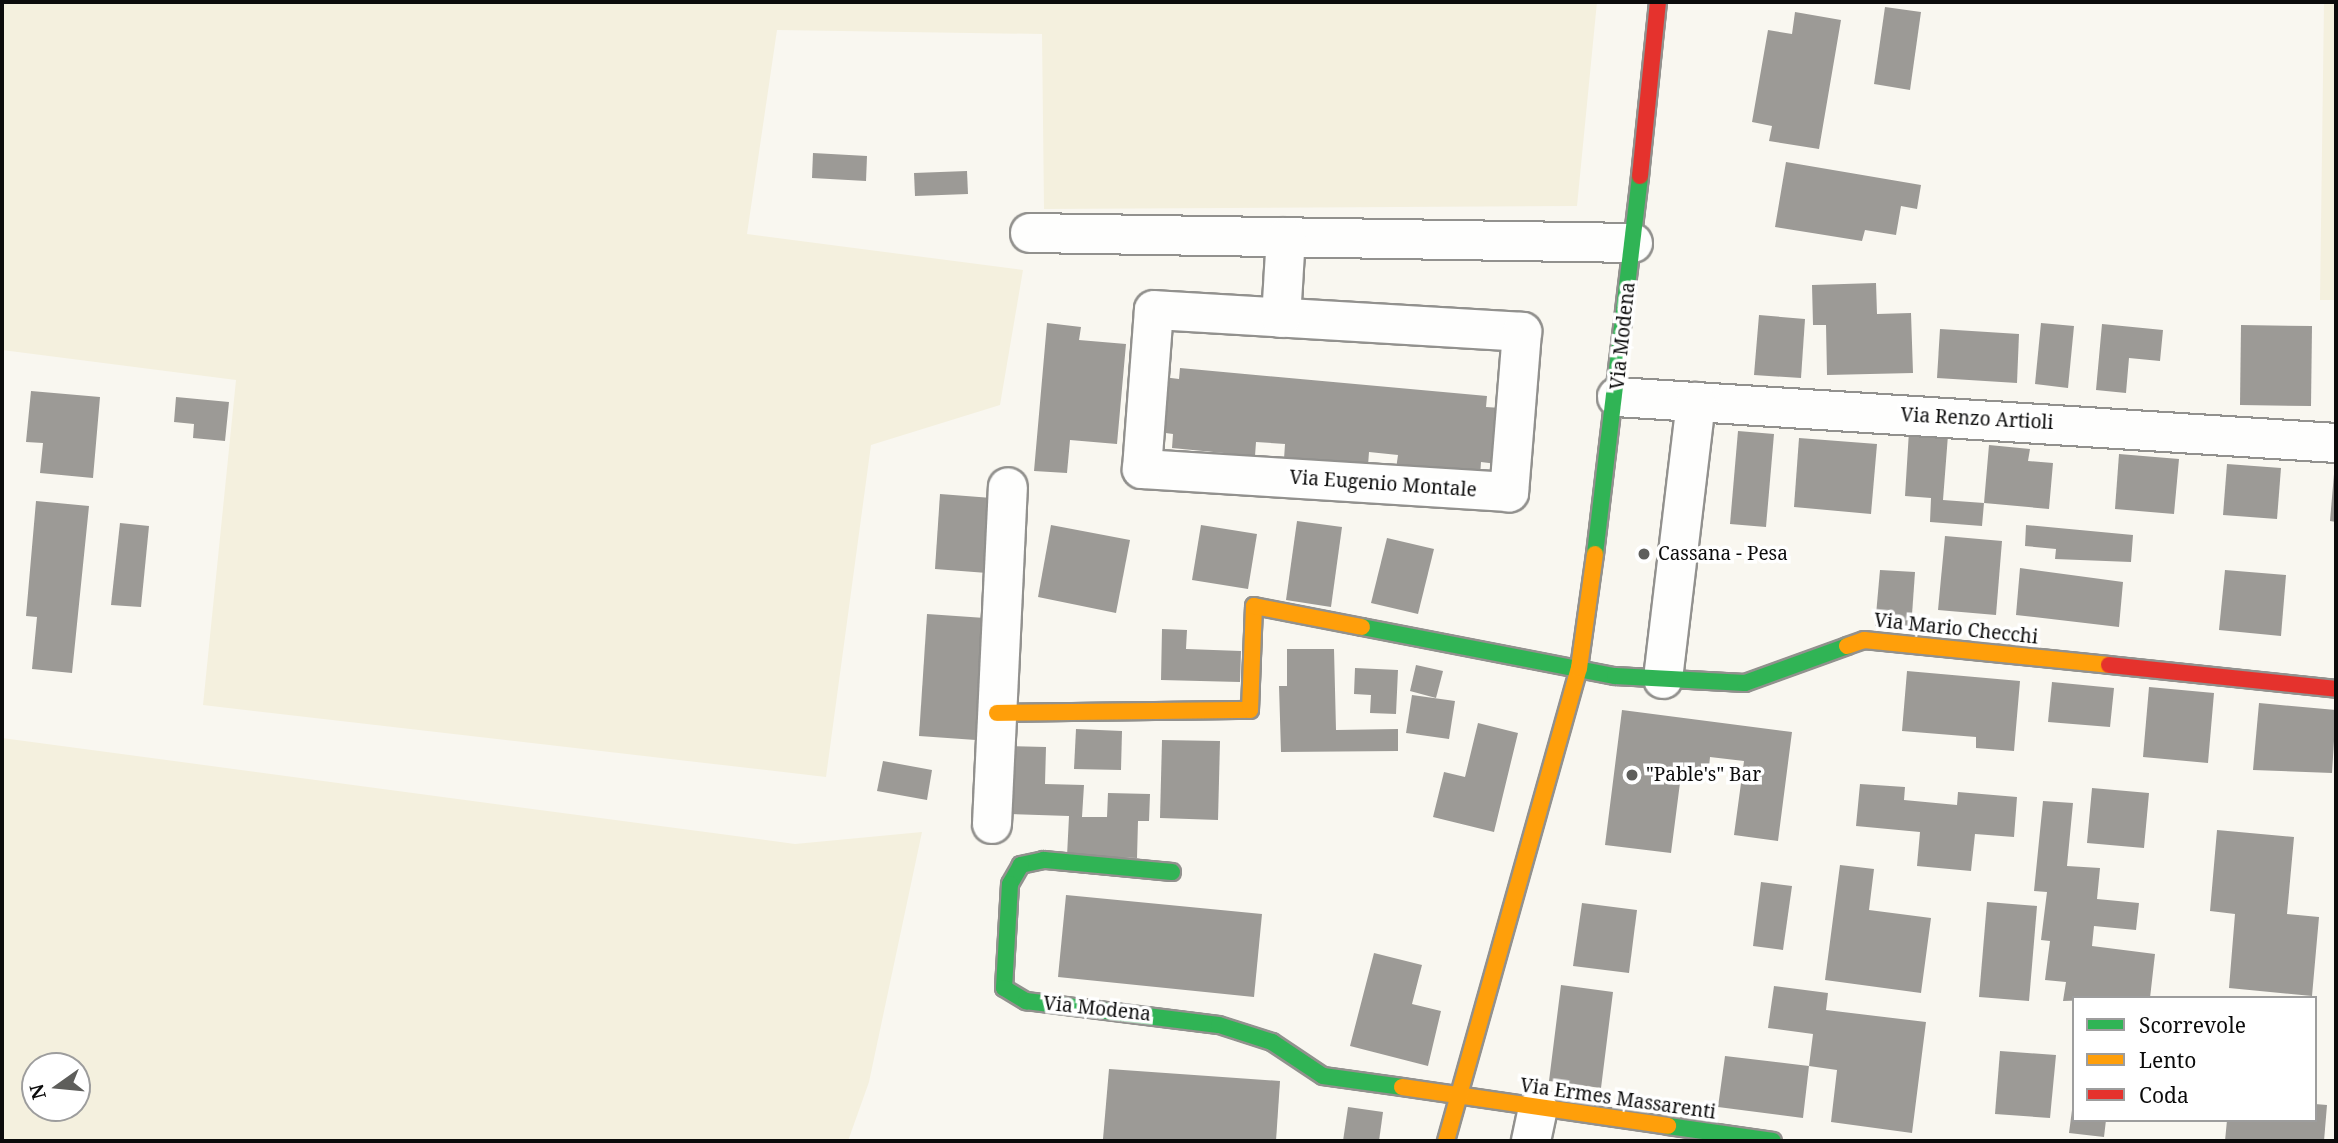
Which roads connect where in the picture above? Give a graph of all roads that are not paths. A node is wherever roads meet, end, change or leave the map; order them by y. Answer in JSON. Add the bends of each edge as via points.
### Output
{"nodes":[{"id":1,"x":1658,"y":2,"type":"edge"},
{"id":2,"x":1030,"y":233,"type":"dead end"},
{"id":3,"x":1286,"y":237,"type":"junction"},
{"id":4,"x":1633,"y":243,"type":"junction"},
{"id":5,"x":1281,"y":318,"type":"junction"},
{"id":6,"x":1617,"y":397,"type":"junction"},
{"id":7,"x":1696,"y":402,"type":"junction"},
{"id":8,"x":2336,"y":443,"type":"edge"},
{"id":9,"x":1008,"y":487,"type":"dead end"},
{"id":10,"x":1579,"y":668,"type":"junction"},
{"id":11,"x":1663,"y":679,"type":"junction"},
{"id":12,"x":2336,"y":689,"type":"edge"},
{"id":13,"x":997,"y":713,"type":"junction"},
{"id":14,"x":992,"y":824,"type":"dead end"},
{"id":15,"x":1171,"y":872,"type":"dead end"},
{"id":16,"x":1458,"y":1096,"type":"junction"},
{"id":17,"x":1535,"y":1125,"type":"edge"},
{"id":18,"x":1446,"y":1141,"type":"edge"},
{"id":19,"x":1773,"y":1141,"type":"edge"}],
"edges":[{"from":1,"to":4,"type":"street","name":"Via Modena"},
{"from":2,"to":3,"type":"street"},
{"from":3,"to":4,"type":"street"},
{"from":3,"to":5,"type":"street"},
{"from":4,"to":6,"type":"street","name":"Via Modena"},
{"from":5,"to":5,"type":"street","name":"Via Eugenio Montale","via":[[1154,310],[1142,469],[1509,492],[1522,332]]},
{"from":6,"to":7,"type":"street","name":"Via Renzo Artioli"},
{"from":6,"to":10,"type":"street","name":"Via Modena"},
{"from":7,"to":8,"type":"street","name":"Via Renzo Artioli"},
{"from":7,"to":11,"type":"street"},
{"from":9,"to":13,"type":"street"},
{"from":10,"to":11,"type":"street","name":"Via Mario Checchi"},
{"from":10,"to":13,"type":"street","via":[[1254,606],[1250,710]]},
{"from":10,"to":16,"type":"street","name":"Via Modena","via":[[1527,869]]},
{"from":11,"to":12,"type":"street","name":"Via Mario Checchi","via":[[1745,683],[1864,640]]},
{"from":13,"to":14,"type":"street"},
{"from":15,"to":16,"type":"street","name":"Via Modena","via":[[1044,860],[1021,865],[1010,884],[1004,988],[1026,1001],[1219,1025],[1272,1042],[1323,1076]]},
{"from":16,"to":17,"type":"street","name":"Via Ermes Massarenti"},
{"from":16,"to":18,"type":"street","name":"Via Modena"},
{"from":17,"to":19,"type":"street","name":"Via Ermes Massarenti"}]}
